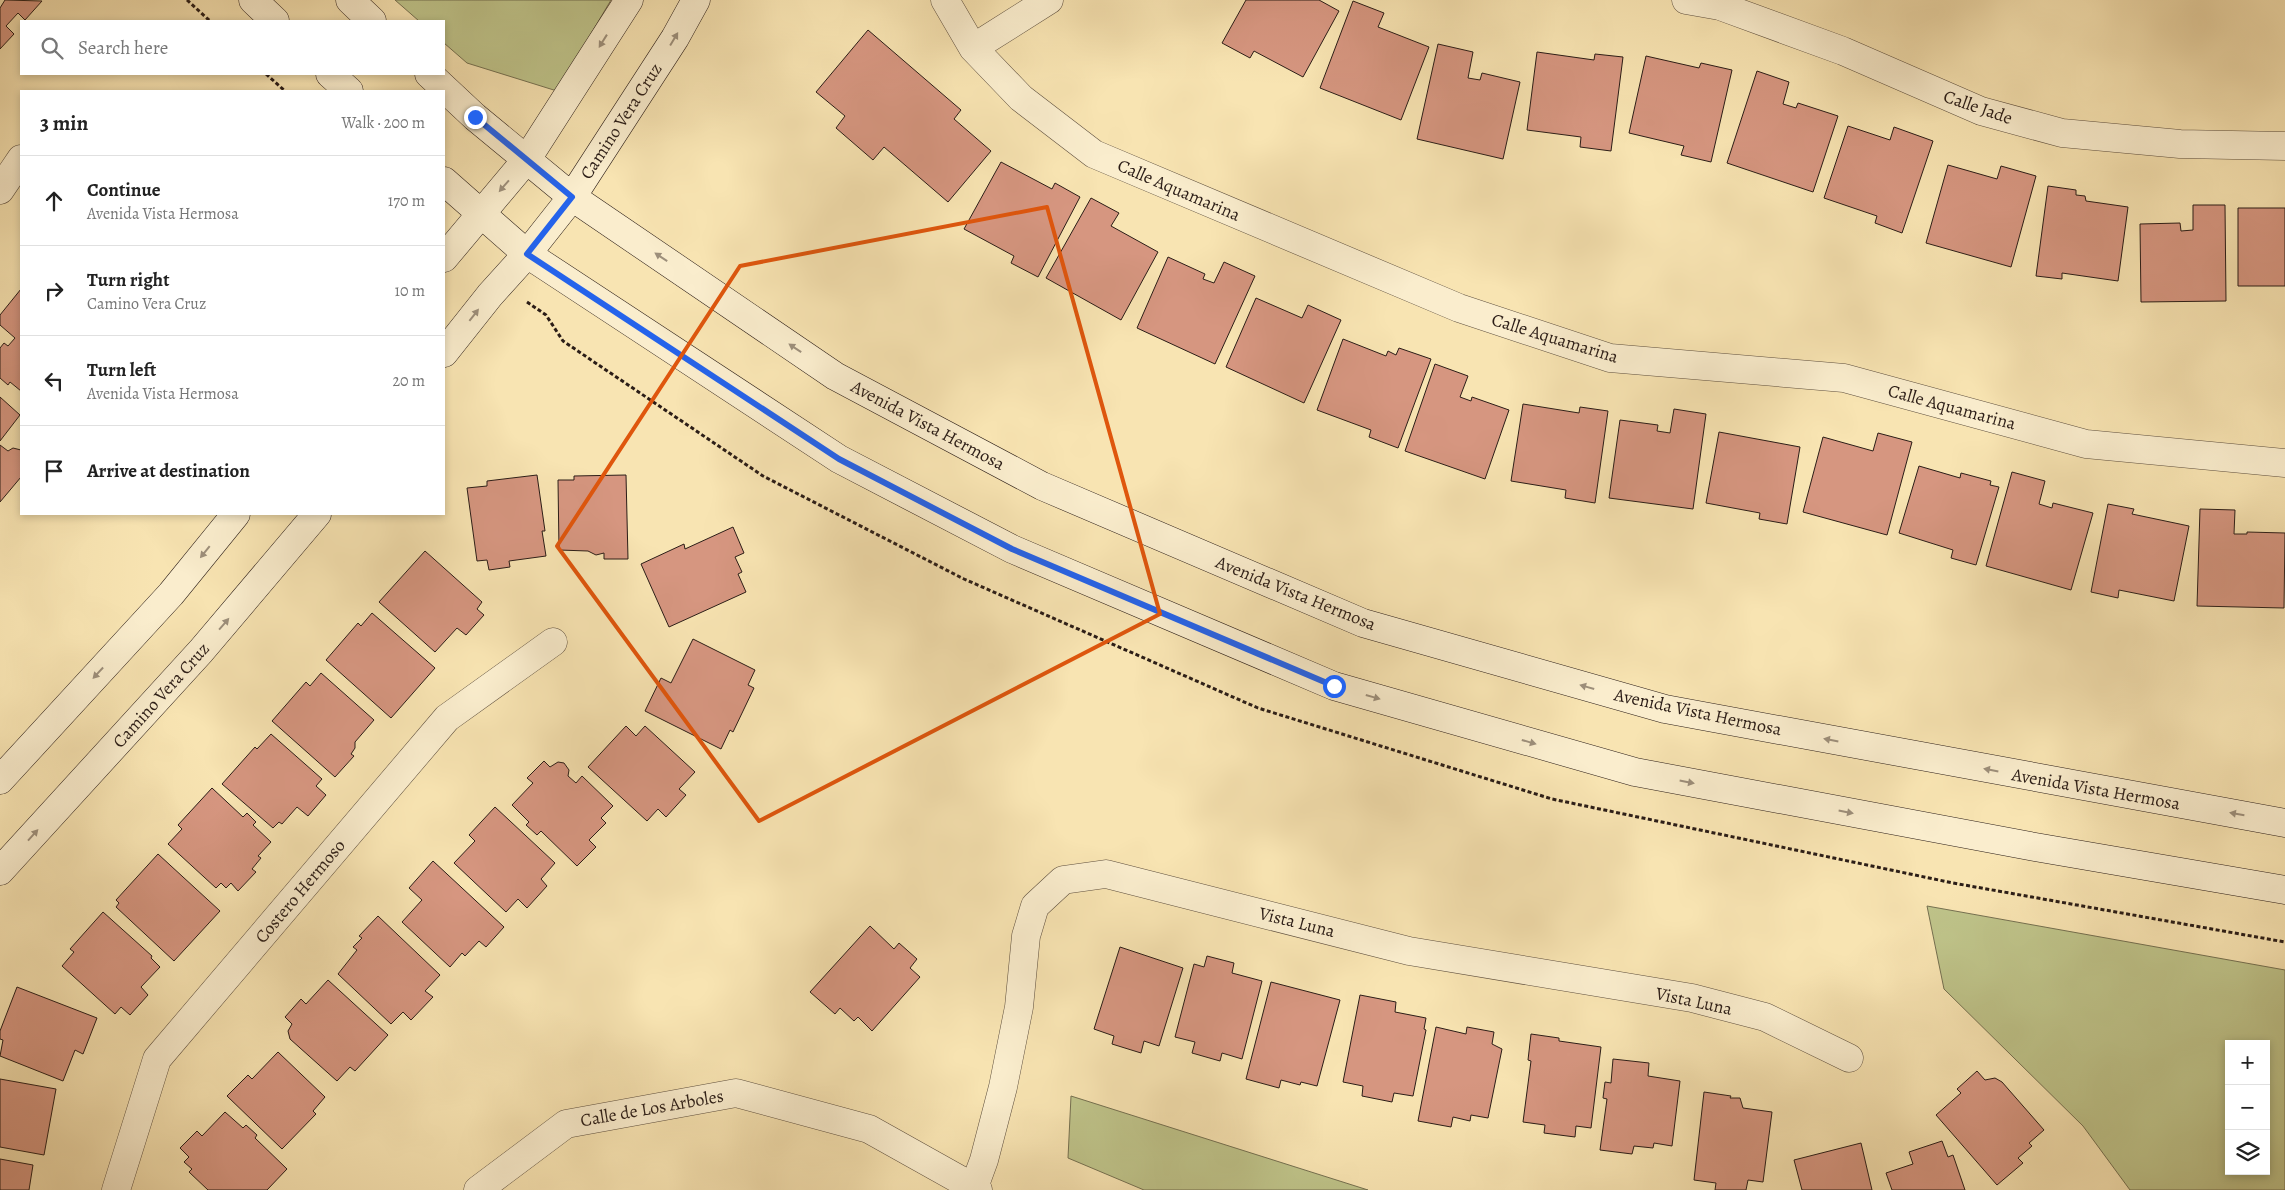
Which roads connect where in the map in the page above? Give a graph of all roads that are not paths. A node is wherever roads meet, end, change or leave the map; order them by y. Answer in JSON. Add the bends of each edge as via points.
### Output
{"nodes":[{"id":1,"x":253,"y":0,"type":"edge"},
{"id":2,"x":350,"y":0,"type":"edge"},
{"id":3,"x":629,"y":0,"type":"edge"},
{"id":4,"x":696,"y":0,"type":"edge"},
{"id":5,"x":945,"y":0,"type":"edge"},
{"id":6,"x":1049,"y":0,"type":"edge"},
{"id":7,"x":1686,"y":0,"type":"edge"},
{"id":8,"x":274,"y":20,"type":"edge"},
{"id":9,"x":371,"y":20,"type":"edge"},
{"id":10,"x":972,"y":48,"type":"junction"},
{"id":11,"x":331,"y":75,"type":"edge"},
{"id":12,"x":430,"y":75,"type":"edge"},
{"id":13,"x":348,"y":90,"type":"edge"},
{"id":14,"x":2285,"y":146,"type":"edge"},
{"id":15,"x":527,"y":159,"type":"junction"},
{"id":16,"x":20,"y":160,"type":"edge"},
{"id":17,"x":445,"y":182,"type":"edge"},
{"id":18,"x":0,"y":190,"type":"edge"},
{"id":19,"x":572,"y":197,"type":"junction"},
{"id":20,"x":480,"y":213,"type":"junction"},
{"id":21,"x":527,"y":254,"type":"junction"},
{"id":22,"x":445,"y":257,"type":"edge"},
{"id":23,"x":445,"y":352,"type":"edge"},
{"id":24,"x":2285,"y":463,"type":"edge"},
{"id":25,"x":235,"y":515,"type":"edge"},
{"id":26,"x":316,"y":515,"type":"edge"},
{"id":27,"x":553,"y":642,"type":"dead end"},
{"id":28,"x":0,"y":780,"type":"edge"},
{"id":29,"x":2285,"y":823,"type":"edge"},
{"id":30,"x":0,"y":871,"type":"edge"},
{"id":31,"x":2285,"y":890,"type":"edge"},
{"id":32,"x":1849,"y":1058,"type":"dead end"},
{"id":33,"x":975,"y":1189,"type":"edge"},
{"id":34,"x":116,"y":1190,"type":"edge"},
{"id":35,"x":478,"y":1190,"type":"edge"}],
"edges":[{"from":1,"to":8,"type":"main road"},
{"from":2,"to":9,"type":"main road"},
{"from":3,"to":15,"type":"main road","one_way":true},
{"from":19,"to":4,"type":"main road","name":"Camino Vera Cruz","one_way":true},
{"from":5,"to":10,"type":"main road","name":"Calle Aquamarina"},
{"from":6,"to":10,"type":"main road"},
{"from":7,"to":14,"type":"main road","name":"Calle Jade","via":[[1720,6],[1843,51],[1981,111],[2062,133],[2180,144]]},
{"from":10,"to":24,"type":"main road","name":"Calle Aquamarina","via":[[1021,98],[1094,154],[1459,308],[1610,358],[1844,378],[2086,444]]},
{"from":11,"to":13,"type":"main road"},
{"from":12,"to":15,"type":"main road","name":"Avenida Vista Hermosa"},
{"from":15,"to":19,"type":"main road","name":"Avenida Vista Hermosa"},
{"from":15,"to":20,"type":"main road","one_way":true},
{"from":16,"to":18,"type":"main road"},
{"from":17,"to":20,"type":"main road"},
{"from":19,"to":21,"type":"main road","name":"Camino Vera Cruz"},
{"from":29,"to":19,"type":"main road","name":"Avenida Vista Hermosa","one_way":true,"via":[[1665,709],[1363,623],[1042,486],[835,376]]},
{"from":20,"to":21,"type":"main road"},
{"from":20,"to":22,"type":"main road"},
{"from":23,"to":21,"type":"main road","name":"Camino Vera Cruz","one_way":true},
{"from":21,"to":31,"type":"main road","one_way":true,"via":[[839,459],[1012,549],[1334,686],[1635,772]]},
{"from":25,"to":28,"type":"main road","one_way":true,"via":[[171,594]]},
{"from":30,"to":26,"type":"main road","name":"Camino Vera Cruz","one_way":true,"via":[[201,651]]},
{"from":27,"to":34,"type":"main road","name":"Costero Hermoso","via":[[447,718],[158,1059]]},
{"from":32,"to":33,"type":"main road","name":"Vista Luna","via":[[1765,1017],[1701,1000],[1409,951],[1106,874],[1063,880],[1035,906],[1026,936],[1020,1007],[1003,1087]]},
{"from":33,"to":35,"type":"main road","name":"Calle de Los Arboles","via":[[869,1128],[736,1093],[566,1124]]}]}
